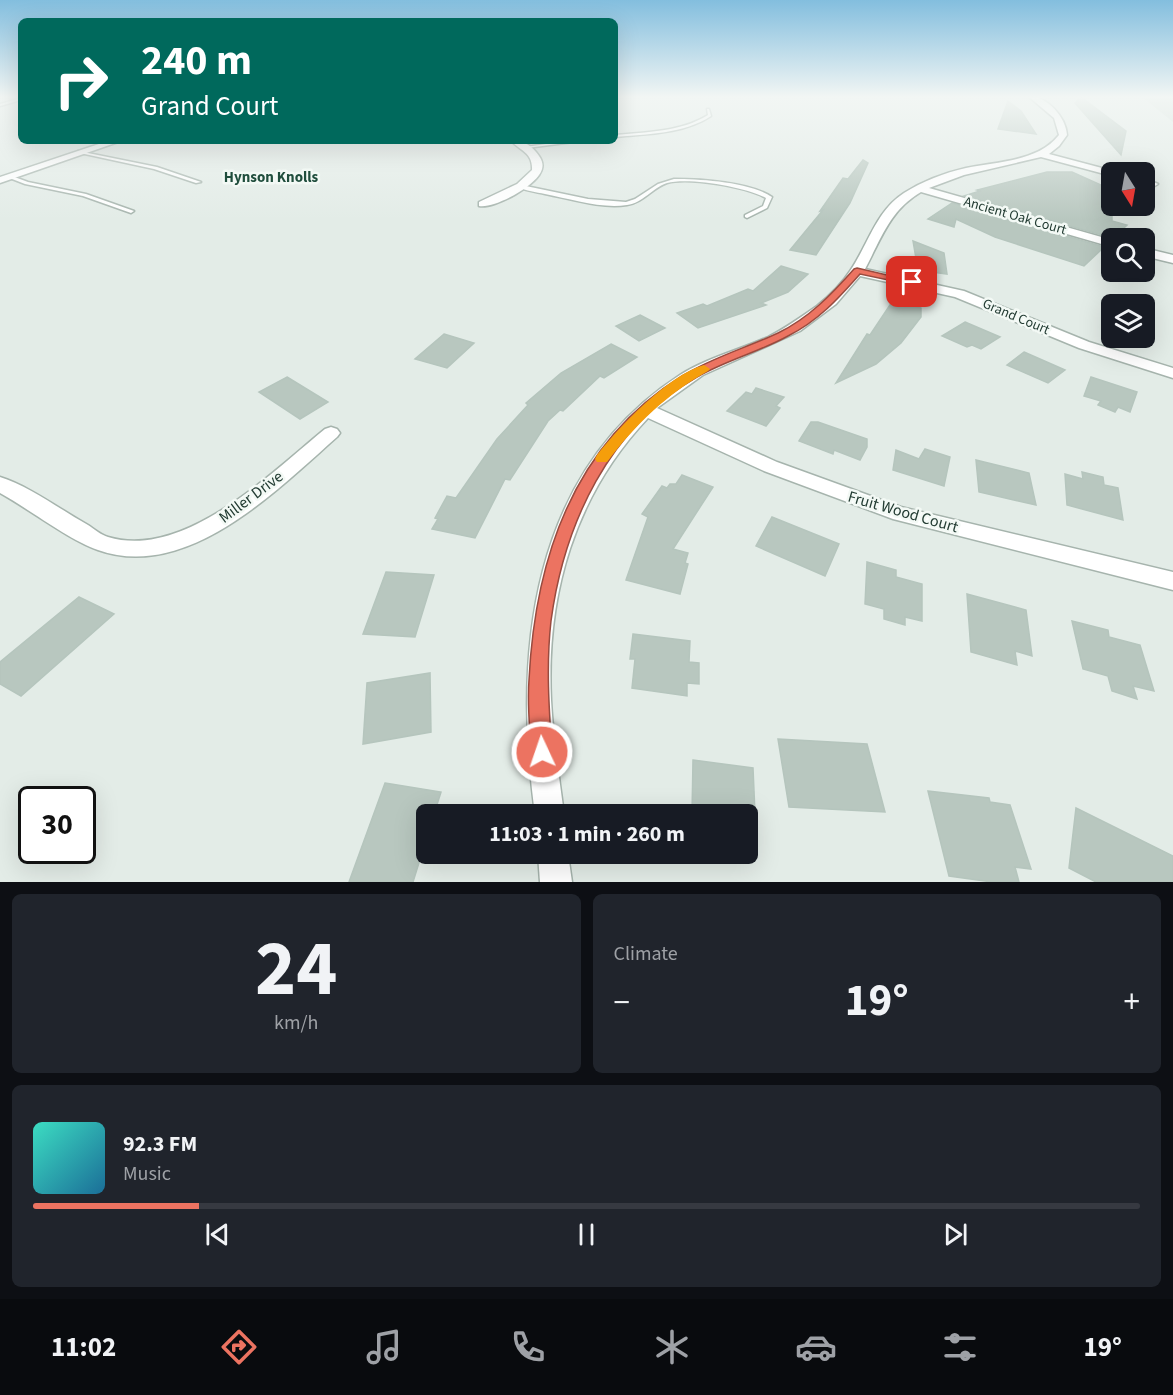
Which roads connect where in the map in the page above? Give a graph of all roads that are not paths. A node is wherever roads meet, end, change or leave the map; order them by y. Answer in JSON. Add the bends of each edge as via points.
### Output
{"nodes":[{"id":1,"x":1062,"y":137,"type":"edge"},
{"id":2,"x":107,"y":144,"type":"edge"},
{"id":3,"x":521,"y":144,"type":"edge"},
{"id":4,"x":553,"y":144,"type":"edge"},
{"id":5,"x":527,"y":147,"type":"junction"},
{"id":6,"x":80,"y":152,"type":"junction"},
{"id":7,"x":1040,"y":154,"type":"junction"},
{"id":8,"x":1101,"y":170,"type":"edge"},
{"id":9,"x":4,"y":178,"type":"edge"},
{"id":10,"x":198,"y":182,"type":"dead end"},
{"id":11,"x":521,"y":187,"type":"junction"},
{"id":12,"x":919,"y":188,"type":"junction"},
{"id":13,"x":483,"y":204,"type":"dead end"},
{"id":14,"x":130,"y":211,"type":"dead end"},
{"id":15,"x":747,"y":216,"type":"dead end"},
{"id":16,"x":1101,"y":241,"type":"edge"},
{"id":17,"x":1155,"y":255,"type":"edge"},
{"id":18,"x":1173,"y":259,"type":"edge"},
{"id":19,"x":857,"y":271,"type":"junction"},
{"id":20,"x":1173,"y":373,"type":"edge"},
{"id":21,"x":645,"y":409,"type":"junction"},
{"id":22,"x":331,"y":433,"type":"dead end"},
{"id":23,"x":0,"y":484,"type":"edge"},
{"id":24,"x":1173,"y":581,"type":"edge"},
{"id":25,"x":548,"y":804,"type":"edge"},
{"id":26,"x":554,"y":864,"type":"edge"},
{"id":27,"x":556,"y":882,"type":"edge"}],
"edges":[{"from":1,"to":7,"type":"street"},
{"from":2,"to":6,"type":"street"},
{"from":3,"to":5,"type":"street"},
{"from":4,"to":5,"type":"lane"},
{"from":5,"to":11,"type":"street","via":[[537,157],[538,167]]},
{"from":6,"to":9,"type":"street"},
{"from":6,"to":10,"type":"lane"},
{"from":7,"to":8,"type":"street"},
{"from":7,"to":12,"type":"street","via":[[957,173]]},
{"from":9,"to":14,"type":"lane","via":[[84,195]]},
{"from":11,"to":13,"type":"street"},
{"from":11,"to":15,"type":"lane","via":[[615,204],[639,201],[654,188],[674,181],[737,187],[769,197],[765,207]]},
{"from":12,"to":16,"type":"street","name":"Ancient Oak Court"},
{"from":12,"to":19,"type":"street","via":[[896,202],[886,214]]},
{"from":17,"to":18,"type":"street"},
{"from":19,"to":20,"type":"street","name":"Grand Court","via":[[959,294],[1084,345]]},
{"from":19,"to":21,"type":"street","via":[[829,303],[806,321],[783,335],[716,362]]},
{"from":21,"to":24,"type":"street","name":"Fruit Wood Court","via":[[757,462],[900,514]]},
{"from":21,"to":25,"type":"street","via":[[597,465],[566,525],[552,570],[542,622],[538,682]]},
{"from":22,"to":23,"type":"street","name":"Miller Drive","via":[[223,520],[197,534],[146,548],[105,545]]},
{"from":26,"to":27,"type":"street"}]}
